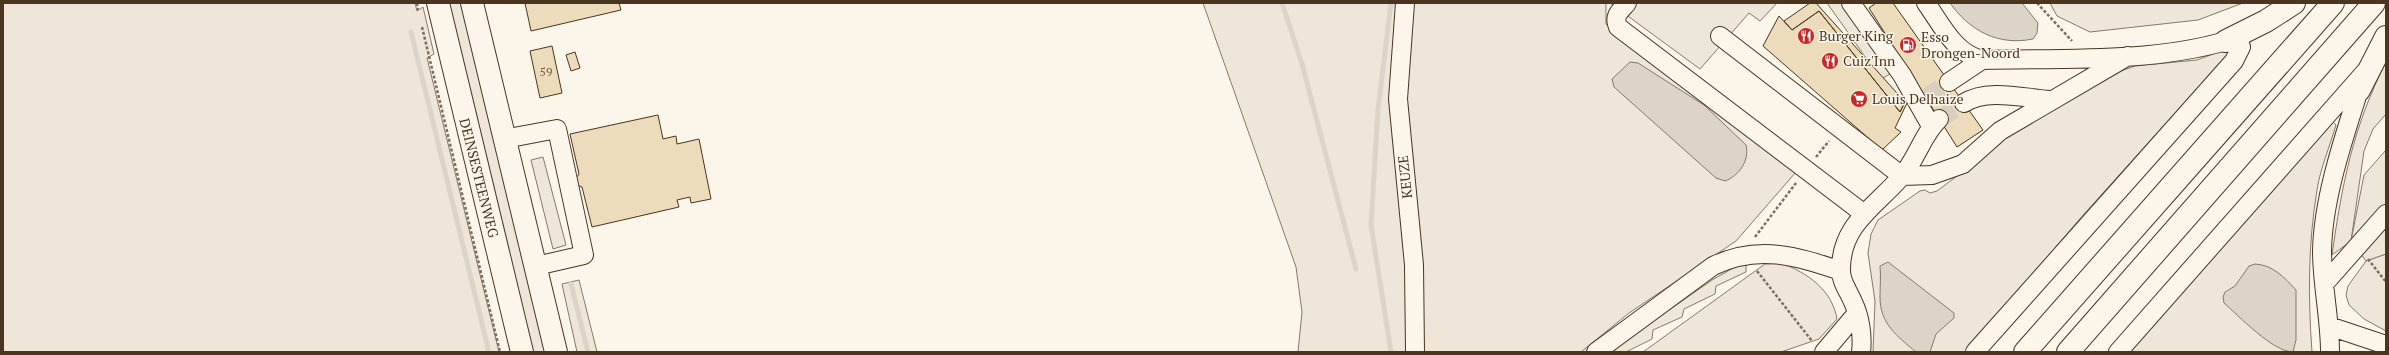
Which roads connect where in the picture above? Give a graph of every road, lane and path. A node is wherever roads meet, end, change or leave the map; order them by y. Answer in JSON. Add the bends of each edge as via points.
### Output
{"nodes":[{"id":1,"x":417,"y":3,"type":"edge"},
{"id":2,"x":438,"y":3,"type":"edge"},
{"id":3,"x":472,"y":3,"type":"edge"},
{"id":4,"x":1405,"y":3,"type":"edge"},
{"id":5,"x":1627,"y":3,"type":"edge"},
{"id":6,"x":1851,"y":3,"type":"edge"},
{"id":7,"x":1926,"y":3,"type":"edge"},
{"id":8,"x":2037,"y":3,"type":"edge"},
{"id":9,"x":2294,"y":3,"type":"edge"},
{"id":10,"x":2332,"y":3,"type":"edge"},
{"id":11,"x":2374,"y":3,"type":"edge"},
{"id":12,"x":420,"y":18,"type":"dead end"},
{"id":13,"x":422,"y":25,"type":"dead end"},
{"id":14,"x":1720,"y":36,"type":"dead end"},
{"id":15,"x":2386,"y":37,"type":"edge"},
{"id":16,"x":2232,"y":38,"type":"junction"},
{"id":17,"x":2128,"y":56,"type":"junction"},
{"id":18,"x":2086,"y":57,"type":"junction"},
{"id":19,"x":1982,"y":60,"type":"junction"},
{"id":20,"x":2370,"y":66,"type":"junction"},
{"id":21,"x":1949,"y":82,"type":"tunnel mouth"},
{"id":22,"x":2360,"y":90,"type":"joint"},
{"id":23,"x":2050,"y":100,"type":"junction"},
{"id":24,"x":1964,"y":102,"type":"tunnel mouth"},
{"id":25,"x":504,"y":140,"type":"junction"},
{"id":26,"x":1902,"y":176,"type":"junction"},
{"id":27,"x":1863,"y":213,"type":"junction"},
{"id":28,"x":2386,"y":214,"type":"edge"},
{"id":29,"x":2358,"y":245,"type":"junction"},
{"id":30,"x":536,"y":266,"type":"junction"},
{"id":31,"x":1841,"y":271,"type":"junction"},
{"id":32,"x":2386,"y":282,"type":"edge"},
{"id":33,"x":2325,"y":283,"type":"junction"},
{"id":34,"x":1857,"y":313,"type":"junction"},
{"id":35,"x":2329,"y":326,"type":"junction"},
{"id":36,"x":2386,"y":345,"type":"edge"},
{"id":37,"x":500,"y":352,"type":"edge"},
{"id":38,"x":522,"y":352,"type":"edge"},
{"id":39,"x":556,"y":352,"type":"edge"},
{"id":40,"x":1415,"y":352,"type":"edge"},
{"id":41,"x":1596,"y":352,"type":"edge"},
{"id":42,"x":1824,"y":352,"type":"edge"},
{"id":43,"x":1862,"y":352,"type":"edge"},
{"id":44,"x":1975,"y":352,"type":"edge"},
{"id":45,"x":2025,"y":352,"type":"edge"},
{"id":46,"x":2068,"y":352,"type":"edge"},
{"id":47,"x":2118,"y":352,"type":"edge"},
{"id":48,"x":2330,"y":352,"type":"edge"}],
"edges":[{"from":1,"to":12,"type":"path"},
{"from":2,"to":38,"type":"highway","name":"DEINSESTEENWEG"},
{"from":3,"to":25,"type":"highway"},
{"from":4,"to":40,"type":"street","name":"KEUZE","via":[[1398,99],[1414,265]]},
{"from":5,"to":27,"type":"street","via":[[1617,15],[1615,21],[1618,26]]},
{"from":6,"to":26,"type":"street","via":[[1935,122]]},
{"from":7,"to":19,"type":"street","via":[[1957,47],[1968,56]]},
{"from":8,"to":18,"type":"path"},
{"from":9,"to":16,"type":"highway"},
{"from":10,"to":45,"type":"highway"},
{"from":11,"to":46,"type":"highway"},
{"from":13,"to":37,"type":"path"},
{"from":14,"to":26,"type":"street"},
{"from":15,"to":20,"type":"highway"},
{"from":16,"to":17,"type":"street","via":[[2207,46]]},
{"from":16,"to":44,"type":"street","via":[[2241,47],[2234,61]]},
{"from":17,"to":18,"type":"street"},
{"from":17,"to":23,"type":"street"},
{"from":18,"to":19,"type":"street"},
{"from":19,"to":21,"type":"street"},
{"from":20,"to":22,"type":"highway"},
{"from":20,"to":47,"type":"street"},
{"from":22,"to":33,"type":"street","via":[[2341,146],[2331,187],[2322,251]]},
{"from":23,"to":24,"type":"street","via":[[1986,95]]},
{"from":23,"to":26,"type":"street","via":[[2000,130],[1963,164],[1932,175]]},
{"from":25,"to":30,"type":"highway"},
{"from":25,"to":30,"type":"street","via":[[557,129],[584,255]]},
{"from":26,"to":27,"type":"street"},
{"from":27,"to":31,"type":"street","via":[[1851,231],[1843,251]]},
{"from":28,"to":29,"type":"street"},
{"from":29,"to":32,"type":"path"},
{"from":29,"to":33,"type":"street"},
{"from":30,"to":39,"type":"highway"},
{"from":31,"to":34,"type":"street","via":[[1843,282]]},
{"from":31,"to":41,"type":"street","via":[[1786,255],[1755,253],[1732,257],[1713,266]]},
{"from":33,"to":35,"type":"street"},
{"from":34,"to":42,"type":"street"},
{"from":34,"to":43,"type":"street","via":[[1863,342]]},
{"from":35,"to":36,"type":"street"},
{"from":35,"to":48,"type":"street"}]}
